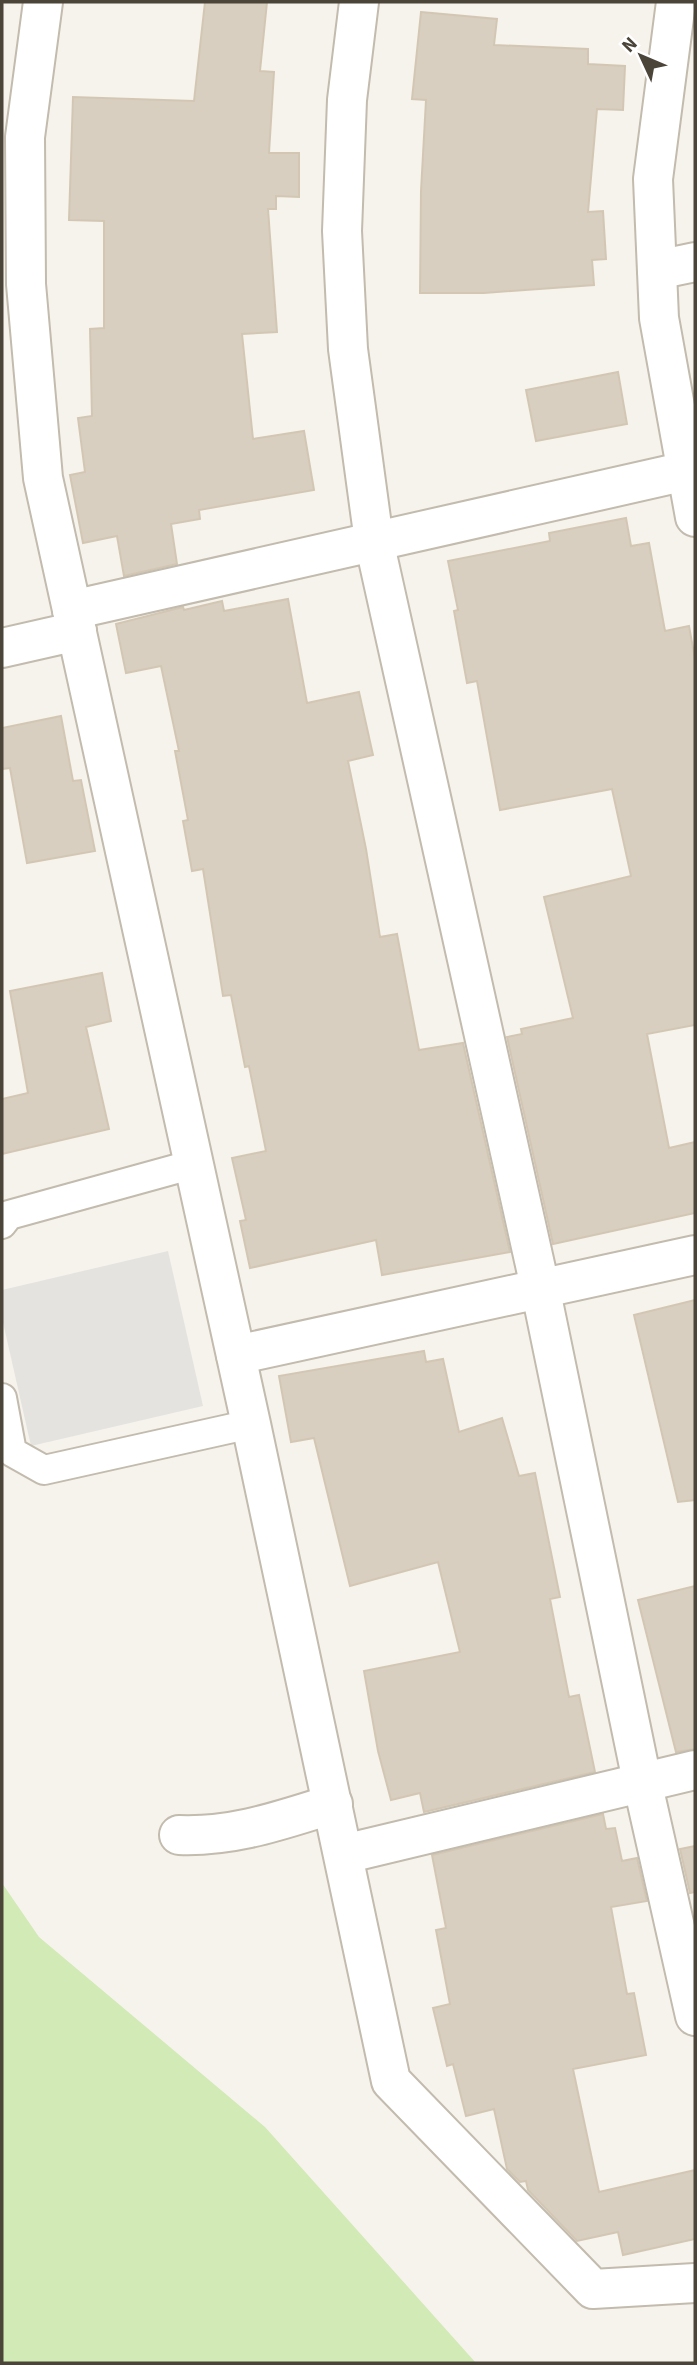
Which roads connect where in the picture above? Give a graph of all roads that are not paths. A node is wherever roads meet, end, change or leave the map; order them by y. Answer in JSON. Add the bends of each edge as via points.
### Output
{"nodes":[{"id":1,"x":43,"y":2,"type":"edge"},
{"id":2,"x":359,"y":2,"type":"edge"},
{"id":3,"x":665,"y":4,"type":"edge"},
{"id":4,"x":680,"y":75,"type":"edge"},
{"id":5,"x":695,"y":262,"type":"edge"},
{"id":6,"x":657,"y":270,"type":"junction"},
{"id":7,"x":690,"y":471,"type":"edge"},
{"id":8,"x":695,"y":517,"type":"edge"},
{"id":9,"x":374,"y":541,"type":"junction"},
{"id":10,"x":74,"y":621,"type":"junction"},
{"id":11,"x":2,"y":648,"type":"edge"},
{"id":12,"x":194,"y":1164,"type":"junction"},
{"id":13,"x":2,"y":1224,"type":"edge"},
{"id":14,"x":695,"y":1255,"type":"edge"},
{"id":15,"x":540,"y":1287,"type":"junction"},
{"id":16,"x":236,"y":1355,"type":"junction"},
{"id":17,"x":2,"y":1398,"type":"edge"},
{"id":18,"x":251,"y":1424,"type":"junction"},
{"id":19,"x":695,"y":1770,"type":"edge"},
{"id":20,"x":642,"y":1781,"type":"junction"},
{"id":21,"x":333,"y":1804,"type":"junction"},
{"id":22,"x":179,"y":1835,"type":"dead end"},
{"id":23,"x":344,"y":1854,"type":"junction"},
{"id":24,"x":695,"y":2015,"type":"edge"},
{"id":25,"x":695,"y":2283,"type":"edge"}],
"edges":[{"from":1,"to":10,"type":"street","via":[[25,137],[26,284],[43,478]]},
{"from":2,"to":9,"type":"street","via":[[347,100],[342,231],[348,349]]},
{"from":3,"to":4,"type":"street"},
{"from":4,"to":6,"type":"street","via":[[653,179]]},
{"from":5,"to":6,"type":"street"},
{"from":6,"to":7,"type":"street","via":[[659,318]]},
{"from":7,"to":8,"type":"street"},
{"from":7,"to":9,"type":"street"},
{"from":9,"to":10,"type":"street"},
{"from":9,"to":15,"type":"street"},
{"from":10,"to":11,"type":"street"},
{"from":10,"to":12,"type":"street"},
{"from":12,"to":13,"type":"lane","via":[[9,1214]]},
{"from":12,"to":16,"type":"street"},
{"from":14,"to":15,"type":"street"},
{"from":15,"to":16,"type":"street"},
{"from":15,"to":20,"type":"street"},
{"from":16,"to":18,"type":"street"},
{"from":17,"to":18,"type":"lane","via":[[12,1452],[44,1470]]},
{"from":18,"to":21,"type":"street"},
{"from":19,"to":20,"type":"street"},
{"from":20,"to":23,"type":"street"},
{"from":20,"to":24,"type":"street"},
{"from":21,"to":22,"type":"street","via":[[215,1836]]},
{"from":21,"to":23,"type":"street"},
{"from":23,"to":25,"type":"street","via":[[391,2081],[402,2096],[593,2289]]}]}
